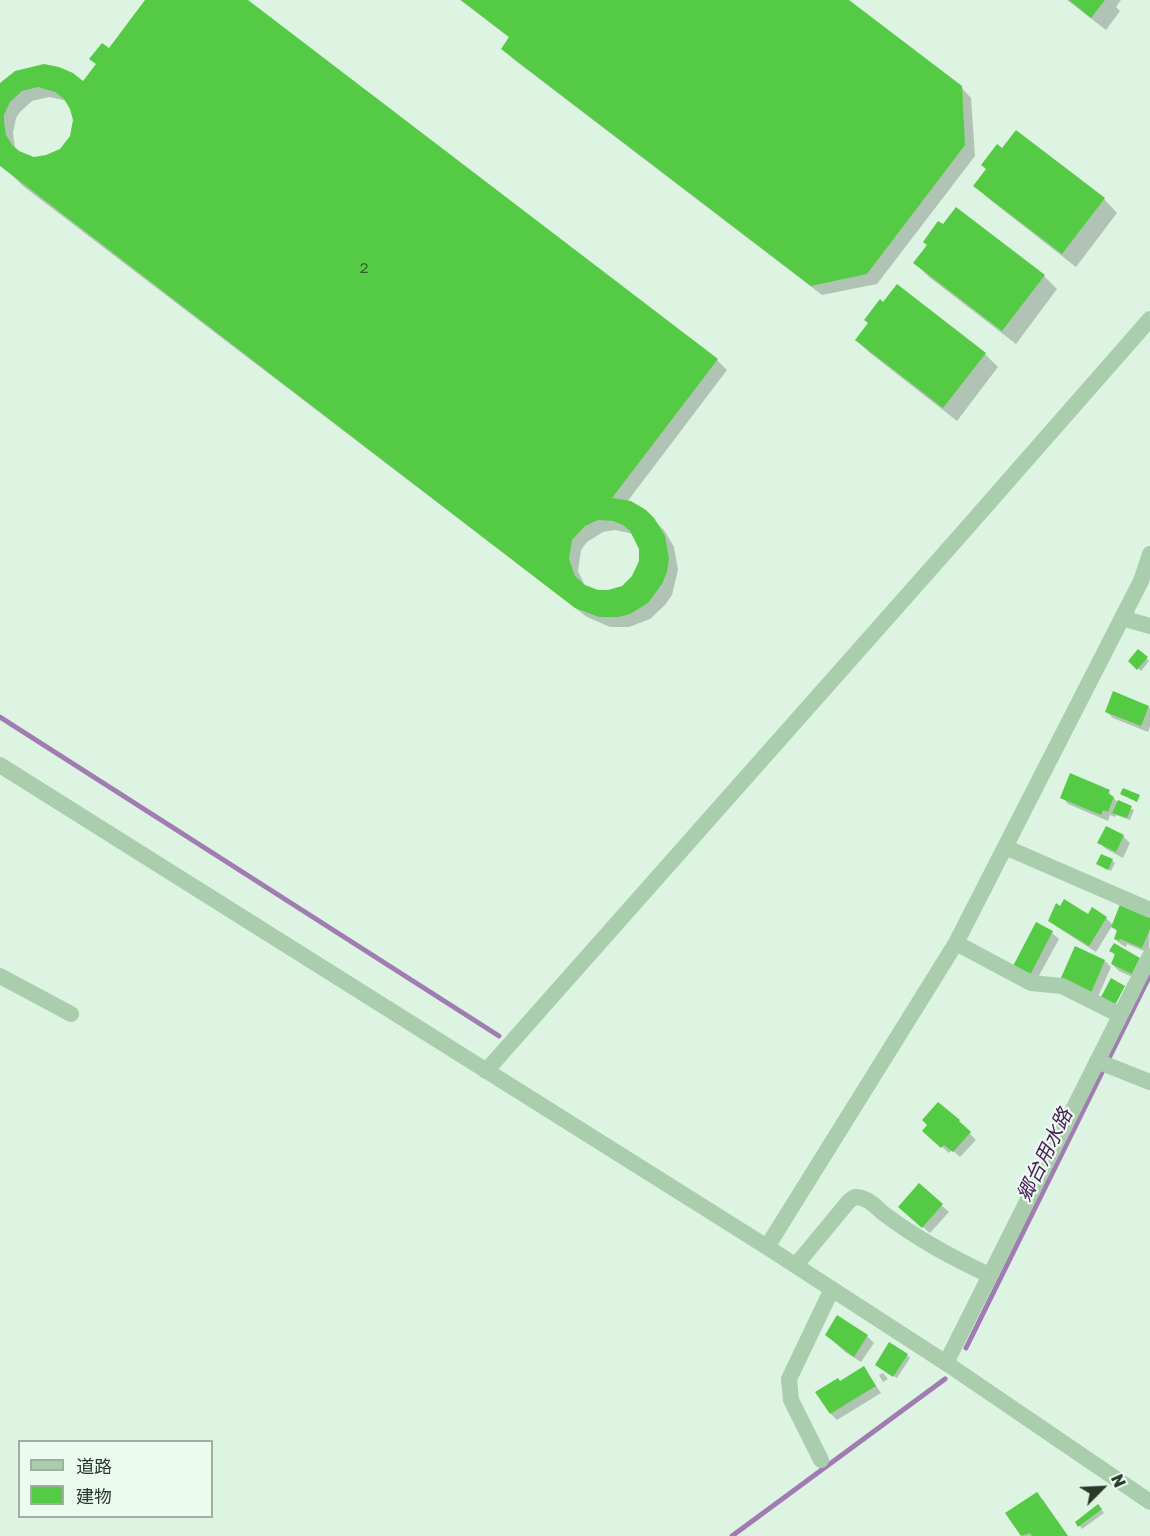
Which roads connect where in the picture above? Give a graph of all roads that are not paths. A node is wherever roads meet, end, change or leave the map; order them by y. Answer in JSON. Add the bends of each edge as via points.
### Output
{"nodes":[{"id":1,"x":1150,"y":319,"type":"edge"},
{"id":2,"x":1150,"y":554,"type":"edge"},
{"id":3,"x":1122,"y":618,"type":"junction"},
{"id":4,"x":1150,"y":627,"type":"edge"},
{"id":5,"x":0,"y":765,"type":"edge"},
{"id":6,"x":1005,"y":847,"type":"junction"},
{"id":7,"x":1150,"y":910,"type":"edge"},
{"id":8,"x":956,"y":943,"type":"junction"},
{"id":9,"x":1150,"y":956,"type":"edge"},
{"id":10,"x":0,"y":976,"type":"edge"},
{"id":11,"x":71,"y":1014,"type":"dead end"},
{"id":12,"x":1120,"y":1015,"type":"junction"},
{"id":13,"x":1103,"y":1064,"type":"junction"},
{"id":14,"x":486,"y":1071,"type":"junction"},
{"id":15,"x":1150,"y":1082,"type":"edge"},
{"id":16,"x":767,"y":1247,"type":"junction"},
{"id":17,"x":796,"y":1265,"type":"junction"},
{"id":18,"x":989,"y":1275,"type":"junction"},
{"id":19,"x":832,"y":1289,"type":"junction"},
{"id":20,"x":946,"y":1363,"type":"junction"},
{"id":21,"x":821,"y":1460,"type":"dead end"},
{"id":22,"x":1150,"y":1502,"type":"edge"}],
"edges":[{"from":1,"to":14,"type":"street"},
{"from":2,"to":3,"type":"street"},
{"from":3,"to":4,"type":"street"},
{"from":3,"to":6,"type":"street"},
{"from":5,"to":14,"type":"street"},
{"from":6,"to":7,"type":"street"},
{"from":6,"to":8,"type":"street"},
{"from":8,"to":12,"type":"street","via":[[1031,983],[1062,986]]},
{"from":8,"to":16,"type":"street"},
{"from":9,"to":12,"type":"street"},
{"from":10,"to":11,"type":"street"},
{"from":12,"to":13,"type":"street"},
{"from":13,"to":15,"type":"street"},
{"from":13,"to":18,"type":"street"},
{"from":14,"to":16,"type":"street"},
{"from":16,"to":17,"type":"street"},
{"from":17,"to":18,"type":"street","via":[[849,1201],[862,1197],[938,1251]]},
{"from":17,"to":19,"type":"street"},
{"from":18,"to":20,"type":"street"},
{"from":19,"to":20,"type":"street"},
{"from":19,"to":21,"type":"street","via":[[789,1379],[791,1400]]},
{"from":20,"to":22,"type":"street"}]}
